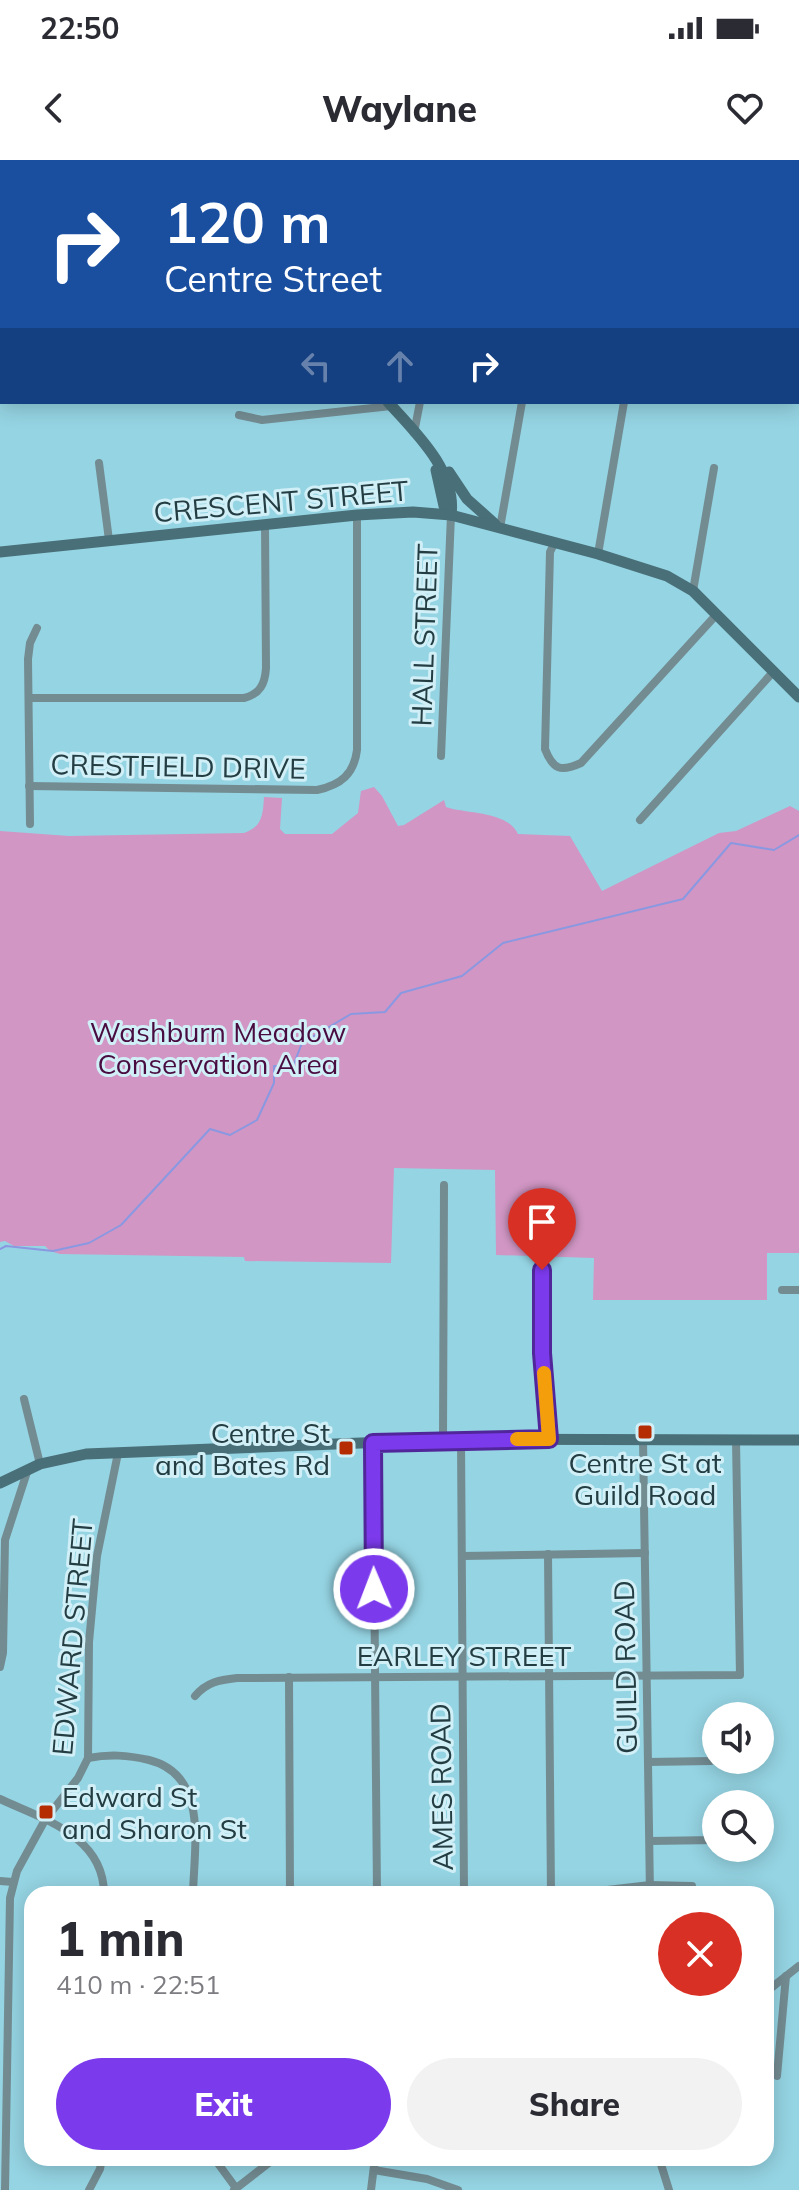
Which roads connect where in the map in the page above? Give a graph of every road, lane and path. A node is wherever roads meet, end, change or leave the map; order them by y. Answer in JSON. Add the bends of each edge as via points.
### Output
{"nodes":[{"id":1,"x":390,"y":404,"type":"edge"},
{"id":2,"x":420,"y":404,"type":"edge"},
{"id":3,"x":522,"y":404,"type":"edge"},
{"id":4,"x":624,"y":404,"type":"edge"},
{"id":5,"x":239,"y":415,"type":"dead end"},
{"id":6,"x":414,"y":433,"type":"junction"},
{"id":7,"x":431,"y":455,"type":"junction"},
{"id":8,"x":99,"y":463,"type":"dead end"},
{"id":9,"x":714,"y":468,"type":"dead end"},
{"id":10,"x":357,"y":515,"type":"junction"},
{"id":11,"x":451,"y":515,"type":"junction"},
{"id":12,"x":265,"y":524,"type":"junction"},
{"id":13,"x":500,"y":528,"type":"junction"},
{"id":14,"x":109,"y":540,"type":"junction"},
{"id":15,"x":555,"y":542,"type":"junction"},
{"id":16,"x":0,"y":552,"type":"edge"},
{"id":17,"x":598,"y":554,"type":"junction"},
{"id":18,"x":693,"y":591,"type":"junction"},
{"id":19,"x":717,"y":614,"type":"junction"},
{"id":20,"x":37,"y":628,"type":"dead end"},
{"id":21,"x":774,"y":671,"type":"junction"},
{"id":22,"x":799,"y":697,"type":"edge"},
{"id":23,"x":29,"y":698,"type":"junction"},
{"id":24,"x":441,"y":756,"type":"dead end"},
{"id":25,"x":29,"y":786,"type":"junction"},
{"id":26,"x":640,"y":820,"type":"dead end"},
{"id":27,"x":30,"y":824,"type":"dead end"},
{"id":28,"x":444,"y":1185,"type":"dead end"},
{"id":29,"x":542,"y":1270,"type":"dead end"},
{"id":30,"x":782,"y":1290,"type":"dead end"},
{"id":31,"x":799,"y":1290,"type":"edge"},
{"id":32,"x":24,"y":1399,"type":"dead end"},
{"id":33,"x":461,"y":1439,"type":"junction"},
{"id":34,"x":549,"y":1439,"type":"junction"},
{"id":35,"x":643,"y":1439,"type":"junction"},
{"id":36,"x":443,"y":1440,"type":"junction"},
{"id":37,"x":736,"y":1440,"type":"junction"},
{"id":38,"x":799,"y":1440,"type":"edge"},
{"id":39,"x":373,"y":1443,"type":"junction"},
{"id":40,"x":118,"y":1453,"type":"junction"},
{"id":41,"x":40,"y":1464,"type":"junction"},
{"id":42,"x":28,"y":1469,"type":"junction"},
{"id":43,"x":0,"y":1483,"type":"edge"},
{"id":44,"x":645,"y":1553,"type":"junction"},
{"id":45,"x":548,"y":1554,"type":"junction"},
{"id":46,"x":462,"y":1556,"type":"junction"},
{"id":47,"x":0,"y":1667,"type":"edge"},
{"id":48,"x":375,"y":1676,"type":"junction"},
{"id":49,"x":462,"y":1676,"type":"junction"},
{"id":50,"x":289,"y":1677,"type":"junction"},
{"id":51,"x":550,"y":1677,"type":"junction"},
{"id":52,"x":648,"y":1677,"type":"junction"},
{"id":53,"x":195,"y":1696,"type":"dead end"},
{"id":54,"x":88,"y":1758,"type":"junction"},
{"id":55,"x":702,"y":1761,"type":"edge"},
{"id":56,"x":648,"y":1762,"type":"junction"},
{"id":57,"x":0,"y":1799,"type":"edge"},
{"id":58,"x":45,"y":1820,"type":"junction"},
{"id":59,"x":702,"y":1840,"type":"edge"},
{"id":60,"x":650,"y":1841,"type":"junction"},
{"id":61,"x":0,"y":1881,"type":"edge"},
{"id":62,"x":13,"y":1882,"type":"junction"},
{"id":63,"x":103,"y":1886,"type":"edge"},
{"id":64,"x":193,"y":1886,"type":"edge"},
{"id":65,"x":290,"y":1886,"type":"edge"},
{"id":66,"x":377,"y":1886,"type":"edge"},
{"id":67,"x":464,"y":1886,"type":"edge"},
{"id":68,"x":551,"y":1886,"type":"edge"},
{"id":69,"x":650,"y":1886,"type":"edge"},
{"id":70,"x":799,"y":1966,"type":"edge"},
{"id":71,"x":786,"y":1976,"type":"junction"},
{"id":72,"x":774,"y":1986,"type":"edge"},
{"id":73,"x":4,"y":2055,"type":"edge"},
{"id":74,"x":777,"y":2076,"type":"dead end"},
{"id":75,"x":3,"y":2141,"type":"edge"},
{"id":76,"x":101,"y":2166,"type":"edge"},
{"id":77,"x":219,"y":2166,"type":"edge"},
{"id":78,"x":265,"y":2166,"type":"edge"},
{"id":79,"x":374,"y":2166,"type":"edge"},
{"id":80,"x":662,"y":2166,"type":"edge"},
{"id":81,"x":374,"y":2170,"type":"junction"},
{"id":82,"x":235,"y":2189,"type":"edge"},
{"id":83,"x":5,"y":2190,"type":"edge"},
{"id":84,"x":89,"y":2190,"type":"edge"},
{"id":85,"x":371,"y":2190,"type":"edge"},
{"id":86,"x":458,"y":2190,"type":"edge"},
{"id":87,"x":669,"y":2190,"type":"edge"}],
"edges":[{"from":1,"to":5,"type":"street","via":[[262,420]]},
{"from":1,"to":6,"type":"main road"},
{"from":2,"to":6,"type":"street"},
{"from":3,"to":13,"type":"street"},
{"from":4,"to":17,"type":"street"},
{"from":6,"to":7,"type":"main road"},
{"from":7,"to":11,"type":"main road","via":[[450,489]]},
{"from":7,"to":13,"type":"main road"},
{"from":8,"to":14,"type":"street"},
{"from":9,"to":18,"type":"street"},
{"from":10,"to":11,"type":"main road","name":"CRESCENT STREET"},
{"from":10,"to":12,"type":"main road","name":"CRESCENT STREET"},
{"from":10,"to":25,"type":"street","name":"CRESTFIELD DRIVE","via":[[357,750],[345,779],[317,790]]},
{"from":11,"to":13,"type":"main road","name":"CRESCENT STREET"},
{"from":11,"to":24,"type":"street","name":"HALL STREET"},
{"from":12,"to":14,"type":"main road","name":"CRESCENT STREET"},
{"from":12,"to":23,"type":"street","via":[[266,668],[263,684],[253,696]]},
{"from":13,"to":15,"type":"main road","name":"CRESCENT STREET"},
{"from":14,"to":16,"type":"main road","name":"CRESCENT STREET"},
{"from":15,"to":17,"type":"main road","name":"CRESCENT STREET"},
{"from":15,"to":19,"type":"street","via":[[550,552],[545,749],[557,767],[567,769],[585,758]]},
{"from":17,"to":18,"type":"main road","name":"CRESCENT STREET","via":[[667,576]]},
{"from":18,"to":19,"type":"main road","name":"CRESCENT STREET"},
{"from":19,"to":21,"type":"main road","name":"CRESCENT STREET"},
{"from":20,"to":23,"type":"street","via":[[29,651]]},
{"from":21,"to":22,"type":"main road","name":"CRESCENT STREET"},
{"from":21,"to":26,"type":"street"},
{"from":23,"to":25,"type":"street"},
{"from":25,"to":27,"type":"street"},
{"from":28,"to":36,"type":"street"},
{"from":29,"to":34,"type":"street"},
{"from":30,"to":31,"type":"street"},
{"from":32,"to":41,"type":"street"},
{"from":33,"to":34,"type":"main road"},
{"from":33,"to":36,"type":"main road"},
{"from":33,"to":46,"type":"street","name":"AMES ROAD"},
{"from":34,"to":35,"type":"main road"},
{"from":35,"to":37,"type":"main road"},
{"from":35,"to":44,"type":"street","name":"GUILD ROAD"},
{"from":36,"to":39,"type":"main road"},
{"from":37,"to":38,"type":"main road"},
{"from":37,"to":52,"type":"street","name":"EARLEY STREET","via":[[740,1675]]},
{"from":39,"to":40,"type":"main road"},
{"from":39,"to":48,"type":"street"},
{"from":40,"to":41,"type":"main road"},
{"from":40,"to":54,"type":"street","name":"EDWARD STREET","via":[[97,1556],[89,1642]]},
{"from":41,"to":42,"type":"main road"},
{"from":42,"to":43,"type":"main road"},
{"from":42,"to":47,"type":"street","via":[[5,1540]]},
{"from":44,"to":45,"type":"street"},
{"from":44,"to":52,"type":"street","name":"GUILD ROAD"},
{"from":45,"to":46,"type":"street"},
{"from":45,"to":51,"type":"street"},
{"from":46,"to":49,"type":"street","name":"AMES ROAD"},
{"from":48,"to":49,"type":"street","name":"EARLEY STREET"},
{"from":48,"to":50,"type":"street","name":"EARLEY STREET"},
{"from":48,"to":66,"type":"street"},
{"from":49,"to":51,"type":"street","name":"EARLEY STREET"},
{"from":49,"to":67,"type":"street","name":"AMES ROAD"},
{"from":50,"to":53,"type":"street","name":"EARLEY STREET","via":[[213,1681]]},
{"from":50,"to":65,"type":"street"},
{"from":51,"to":52,"type":"street","name":"EARLEY STREET"},
{"from":51,"to":68,"type":"street"},
{"from":52,"to":56,"type":"street","name":"GUILD ROAD"},
{"from":54,"to":58,"type":"street","name":"EDWARD STREET"},
{"from":54,"to":64,"type":"street","via":[[111,1753],[148,1760],[171,1769],[185,1783],[193,1804]]},
{"from":55,"to":56,"type":"street"},
{"from":56,"to":60,"type":"street","name":"GUILD ROAD"},
{"from":57,"to":58,"type":"street"},
{"from":58,"to":62,"type":"street","name":"EDWARD STREET"},
{"from":58,"to":63,"type":"street","via":[[81,1840],[96,1857]]},
{"from":59,"to":60,"type":"street"},
{"from":60,"to":69,"type":"street","name":"GUILD ROAD"},
{"from":61,"to":62,"type":"street"},
{"from":62,"to":73,"type":"street","name":"EDWARD STREET"},
{"from":70,"to":71,"type":"street"},
{"from":71,"to":72,"type":"street"},
{"from":71,"to":74,"type":"street"},
{"from":73,"to":75,"type":"street","name":"EDWARD STREET"},
{"from":75,"to":83,"type":"street","name":"EDWARD STREET"},
{"from":76,"to":84,"type":"street"},
{"from":77,"to":82,"type":"street"},
{"from":78,"to":82,"type":"street"},
{"from":79,"to":81,"type":"street"},
{"from":80,"to":87,"type":"street"},
{"from":81,"to":85,"type":"street"},
{"from":81,"to":86,"type":"street"}]}
